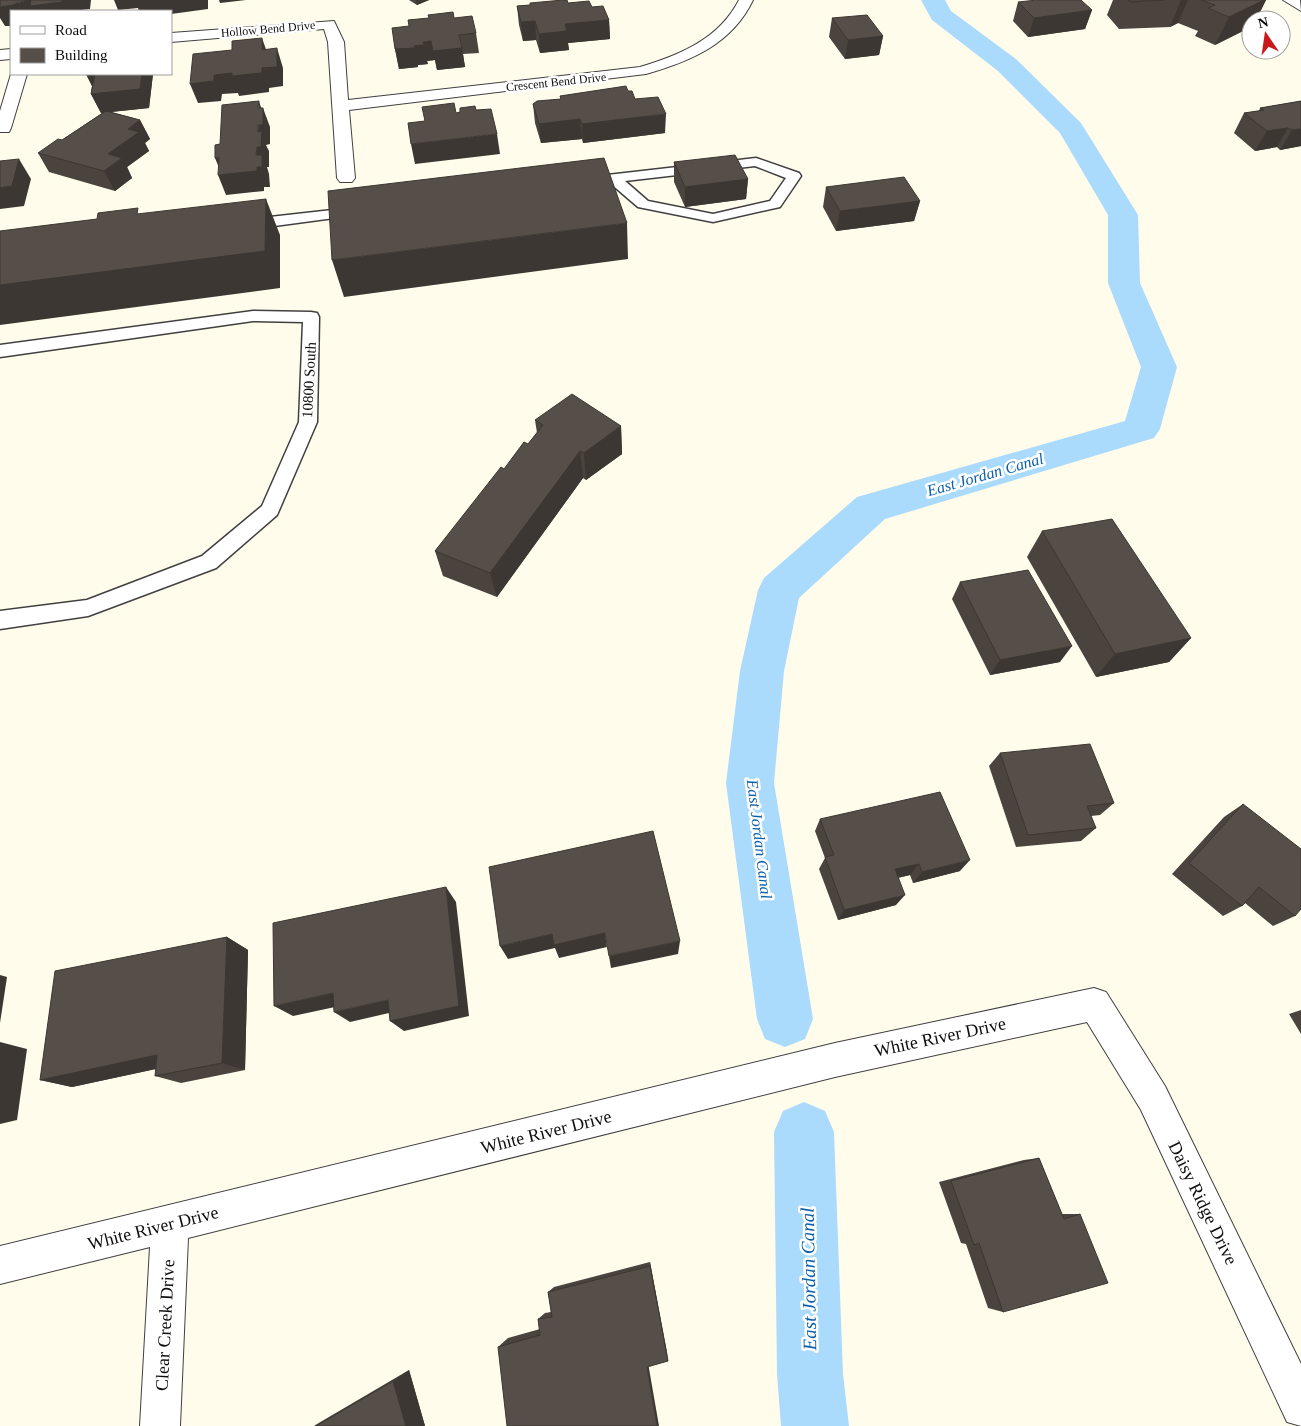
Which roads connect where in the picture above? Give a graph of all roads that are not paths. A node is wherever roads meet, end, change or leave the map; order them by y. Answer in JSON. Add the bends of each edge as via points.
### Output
{"nodes":[{"id":1,"x":746,"y":0,"type":"edge"},
{"id":2,"x":1290,"y":0,"type":"edge"},
{"id":3,"x":1301,"y":8,"type":"edge"},
{"id":4,"x":172,"y":38,"type":"edge"},
{"id":5,"x":19,"y":75,"type":"edge"},
{"id":6,"x":340,"y":106,"type":"junction"},
{"id":7,"x":4,"y":128,"type":"dead end"},
{"id":8,"x":346,"y":178,"type":"dead end"},
{"id":9,"x":613,"y":178,"type":"junction"},
{"id":10,"x":564,"y":184,"type":"edge"},
{"id":11,"x":376,"y":208,"type":"edge"},
{"id":12,"x":228,"y":227,"type":"edge"},
{"id":13,"x":0,"y":351,"type":"edge"},
{"id":14,"x":0,"y":620,"type":"edge"},
{"id":15,"x":1094,"y":1004,"type":"joint"},
{"id":16,"x":170,"y":1224,"type":"junction"},
{"id":17,"x":0,"y":1265,"type":"edge"},
{"id":18,"x":1301,"y":1408,"type":"edge"},
{"id":19,"x":160,"y":1426,"type":"edge"}],
"edges":[{"from":1,"to":6,"type":"street","name":"Crescent Bend Drive","via":[[731,23],[715,39],[671,62],[641,71]]},
{"from":2,"to":3,"type":"street"},
{"from":4,"to":6,"type":"street","name":"Hollow Bend Drive","via":[[329,24],[336,42]]},
{"from":5,"to":7,"type":"street"},
{"from":6,"to":8,"type":"street","name":"Hollow Bend Drive"},
{"from":9,"to":9,"type":"lane","via":[[756,162],[794,176],[775,204],[712,218],[642,204]]},
{"from":9,"to":10,"type":"lane"},
{"from":11,"to":12,"type":"lane"},
{"from":13,"to":14,"type":"lane","name":"10800 South","via":[[253,316],[311,317],[308,422],[270,510],[209,562],[88,608]]},
{"from":15,"to":16,"type":"street","name":"White River Drive","via":[[835,1060]]},
{"from":15,"to":18,"type":"street","name":"Daisy Ridge Drive","via":[[1153,1098]]},
{"from":16,"to":17,"type":"street","name":"White River Drive"},
{"from":16,"to":19,"type":"street","name":"Clear Creek Drive"}]}
